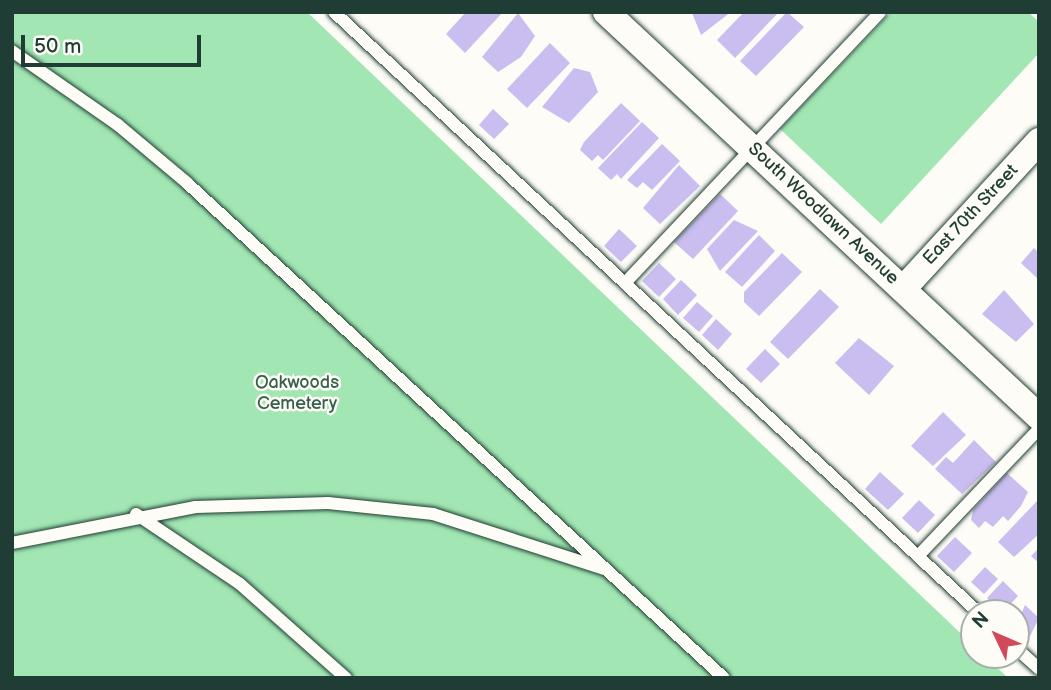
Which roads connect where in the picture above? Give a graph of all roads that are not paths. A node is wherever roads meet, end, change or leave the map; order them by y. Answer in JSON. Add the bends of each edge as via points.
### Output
{"nodes":[{"id":1,"x":334,"y":12,"type":"edge"},
{"id":2,"x":606,"y":12,"type":"edge"},
{"id":3,"x":875,"y":14,"type":"edge"},
{"id":4,"x":12,"y":51,"type":"edge"},
{"id":5,"x":1039,"y":141,"type":"edge"},
{"id":6,"x":752,"y":148,"type":"junction"},
{"id":7,"x":625,"y":283,"type":"junction"},
{"id":8,"x":903,"y":289,"type":"junction"},
{"id":9,"x":1039,"y":417,"type":"edge"},
{"id":10,"x":1039,"y":429,"type":"edge"},
{"id":11,"x":136,"y":514,"type":"junction"},
{"id":12,"x":12,"y":543,"type":"edge"},
{"id":13,"x":918,"y":556,"type":"junction"},
{"id":14,"x":611,"y":572,"type":"junction"},
{"id":15,"x":964,"y":599,"type":"edge"},
{"id":16,"x":346,"y":678,"type":"edge"},
{"id":17,"x":724,"y":678,"type":"edge"}],
"edges":[{"from":1,"to":7,"type":"lane"},
{"from":2,"to":6,"type":"street","name":"South Woodlawn Avenue"},
{"from":3,"to":6,"type":"lane"},
{"from":4,"to":14,"type":"lane","via":[[118,125],[187,183]]},
{"from":5,"to":8,"type":"street","name":"East 70th Street"},
{"from":6,"to":7,"type":"lane"},
{"from":6,"to":8,"type":"street","name":"South Woodlawn Avenue"},
{"from":7,"to":13,"type":"lane"},
{"from":8,"to":9,"type":"street","name":"South Woodlawn Avenue"},
{"from":10,"to":13,"type":"lane"},
{"from":11,"to":12,"type":"lane"},
{"from":11,"to":14,"type":"lane","via":[[265,504],[380,506],[433,514]]},
{"from":11,"to":16,"type":"lane","via":[[240,584]]},
{"from":13,"to":15,"type":"lane"},
{"from":14,"to":17,"type":"lane"}]}
